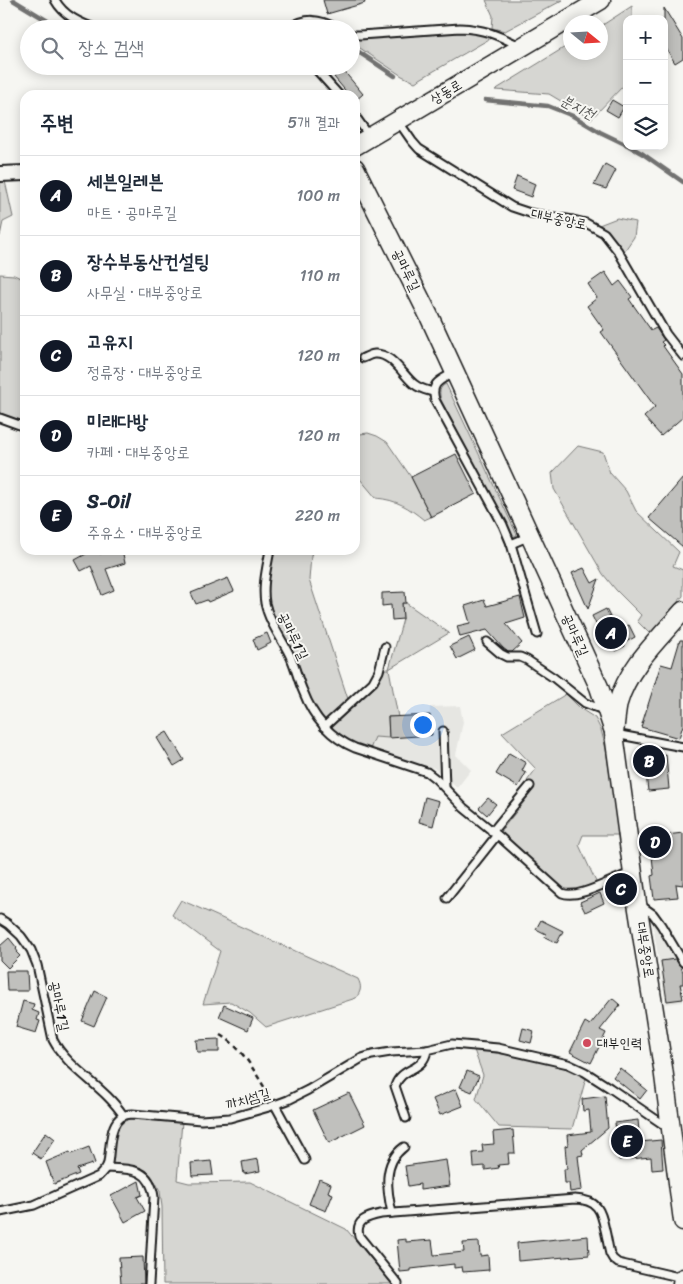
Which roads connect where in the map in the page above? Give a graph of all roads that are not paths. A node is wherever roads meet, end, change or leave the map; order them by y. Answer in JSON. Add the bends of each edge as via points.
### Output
{"nodes":[{"id":1,"x":55,"y":0,"type":"edge"},
{"id":2,"x":601,"y":0,"type":"edge"},
{"id":3,"x":76,"y":20,"type":"edge"},
{"id":4,"x":360,"y":35,"type":"edge"},
{"id":5,"x":522,"y":47,"type":"junction"},
{"id":6,"x":323,"y":75,"type":"edge"},
{"id":7,"x":335,"y":90,"type":"edge"},
{"id":8,"x":398,"y":121,"type":"junction"},
{"id":9,"x":360,"y":123,"type":"edge"},
{"id":10,"x":370,"y":137,"type":"junction"},
{"id":11,"x":360,"y":143,"type":"edge"},
{"id":12,"x":20,"y":173,"type":"edge"},
{"id":13,"x":0,"y":174,"type":"edge"},
{"id":14,"x":360,"y":178,"type":"edge"},
{"id":15,"x":683,"y":356,"type":"edge"},
{"id":16,"x":363,"y":358,"type":"dead end"},
{"id":17,"x":455,"y":372,"type":"junction"},
{"id":18,"x":433,"y":392,"type":"junction"},
{"id":19,"x":0,"y":418,"type":"edge"},
{"id":20,"x":20,"y":424,"type":"edge"},
{"id":21,"x":530,"y":536,"type":"junction"},
{"id":22,"x":511,"y":544,"type":"junction"},
{"id":23,"x":269,"y":555,"type":"edge"},
{"id":24,"x":683,"y":611,"type":"edge"},
{"id":25,"x":537,"y":634,"type":"dead end"},
{"id":26,"x":487,"y":642,"type":"dead end"},
{"id":27,"x":385,"y":647,"type":"dead end"},
{"id":28,"x":599,"y":687,"type":"junction"},
{"id":29,"x":622,"y":692,"type":"junction"},
{"id":30,"x":606,"y":708,"type":"junction"},
{"id":31,"x":324,"y":727,"type":"junction"},
{"id":32,"x":443,"y":731,"type":"dead end"},
{"id":33,"x":614,"y":734,"type":"junction"},
{"id":34,"x":683,"y":747,"type":"edge"},
{"id":35,"x":530,"y":786,"type":"dead end"},
{"id":36,"x":445,"y":787,"type":"junction"},
{"id":37,"x":495,"y":833,"type":"junction"},
{"id":38,"x":633,"y":872,"type":"junction"},
{"id":39,"x":448,"y":898,"type":"dead end"},
{"id":40,"x":637,"y":903,"type":"junction"},
{"id":41,"x":0,"y":919,"type":"edge"},
{"id":42,"x":683,"y":962,"type":"edge"},
{"id":43,"x":426,"y":1050,"type":"junction"},
{"id":44,"x":275,"y":1105,"type":"junction"},
{"id":45,"x":123,"y":1115,"type":"junction"},
{"id":46,"x":406,"y":1118,"type":"dead end"},
{"id":47,"x":672,"y":1130,"type":"junction"},
{"id":48,"x":404,"y":1147,"type":"dead end"},
{"id":49,"x":305,"y":1160,"type":"dead end"},
{"id":50,"x":106,"y":1168,"type":"junction"},
{"id":51,"x":0,"y":1212,"type":"edge"},
{"id":52,"x":392,"y":1214,"type":"junction"},
{"id":53,"x":683,"y":1221,"type":"edge"},
{"id":54,"x":683,"y":1278,"type":"edge"},
{"id":55,"x":149,"y":1284,"type":"edge"},
{"id":56,"x":398,"y":1284,"type":"edge"},
{"id":57,"x":682,"y":1284,"type":"edge"}],
"edges":[{"from":1,"to":3,"type":"lane"},
{"from":2,"to":5,"type":"street","name":"상동로"},
{"from":4,"to":5,"type":"lane","via":[[476,28]]},
{"from":5,"to":8,"type":"street","name":"상동로"},
{"from":6,"to":7,"type":"lane"},
{"from":8,"to":10,"type":"street","name":"상동로"},
{"from":8,"to":15,"type":"lane","name":"대부중앙로","via":[[419,148],[512,206],[530,213],[586,223],[604,233]]},
{"from":9,"to":10,"type":"lane"},
{"from":10,"to":11,"type":"street","name":"상동로"},
{"from":12,"to":13,"type":"street"},
{"from":14,"to":17,"type":"street","name":"공마루길"},
{"from":16,"to":18,"type":"lane","via":[[374,354],[385,356],[415,385]]},
{"from":17,"to":18,"type":"lane","via":[[439,380]]},
{"from":17,"to":21,"type":"street","name":"공마루길"},
{"from":18,"to":22,"type":"lane"},
{"from":19,"to":20,"type":"lane"},
{"from":21,"to":22,"type":"lane"},
{"from":21,"to":28,"type":"street","name":"공마루길"},
{"from":22,"to":25,"type":"lane"},
{"from":23,"to":31,"type":"lane","name":"공마루1길","via":[[264,584],[268,612],[291,658],[303,693]]},
{"from":24,"to":29,"type":"street","name":"대부중앙로","via":[[641,660]]},
{"from":26,"to":30,"type":"lane","via":[[507,657],[527,660],[585,704]]},
{"from":27,"to":31,"type":"lane","via":[[373,682]]},
{"from":28,"to":29,"type":"street","via":[[607,693]]},
{"from":28,"to":30,"type":"street","name":"공마루길"},
{"from":29,"to":30,"type":"lane"},
{"from":29,"to":33,"type":"street","name":"대부중앙로"},
{"from":30,"to":33,"type":"street","name":"공마루길"},
{"from":31,"to":36,"type":"lane","name":"공마루1길","via":[[344,743],[427,772]]},
{"from":32,"to":36,"type":"lane"},
{"from":33,"to":34,"type":"lane"},
{"from":33,"to":38,"type":"street","name":"대부중앙로"},
{"from":35,"to":37,"type":"lane"},
{"from":36,"to":37,"type":"lane","name":"공마루1길","via":[[464,808]]},
{"from":37,"to":38,"type":"lane","name":"공마루1길","via":[[566,895],[581,893]]},
{"from":37,"to":39,"type":"lane"},
{"from":38,"to":40,"type":"street","name":"대부중앙로"},
{"from":40,"to":42,"type":"lane","via":[[653,914]]},
{"from":40,"to":47,"type":"street","name":"대부중앙로"},
{"from":41,"to":45,"type":"lane","name":"공마루1길","via":[[21,936],[31,950],[57,1048],[107,1095]]},
{"from":43,"to":44,"type":"lane","name":"까치섬길","via":[[367,1056]]},
{"from":43,"to":46,"type":"lane","via":[[420,1064],[400,1076],[396,1086]]},
{"from":43,"to":47,"type":"lane","name":"까치섬길","via":[[452,1044],[498,1048],[568,1064]]},
{"from":44,"to":45,"type":"lane","name":"까치섬길","via":[[216,1120]]},
{"from":44,"to":49,"type":"lane"},
{"from":45,"to":50,"type":"lane","via":[[114,1128]]},
{"from":47,"to":53,"type":"street","name":"대부중앙로"},
{"from":48,"to":52,"type":"lane","via":[[388,1173]]},
{"from":50,"to":51,"type":"lane","via":[[94,1179],[48,1200]]},
{"from":50,"to":55,"type":"lane","via":[[139,1172],[146,1176],[153,1188]]},
{"from":52,"to":54,"type":"lane","via":[[584,1199],[592,1202],[602,1214],[610,1254],[618,1263]]},
{"from":52,"to":56,"type":"lane","via":[[364,1220],[357,1230],[358,1236]]},
{"from":54,"to":57,"type":"street"}]}
